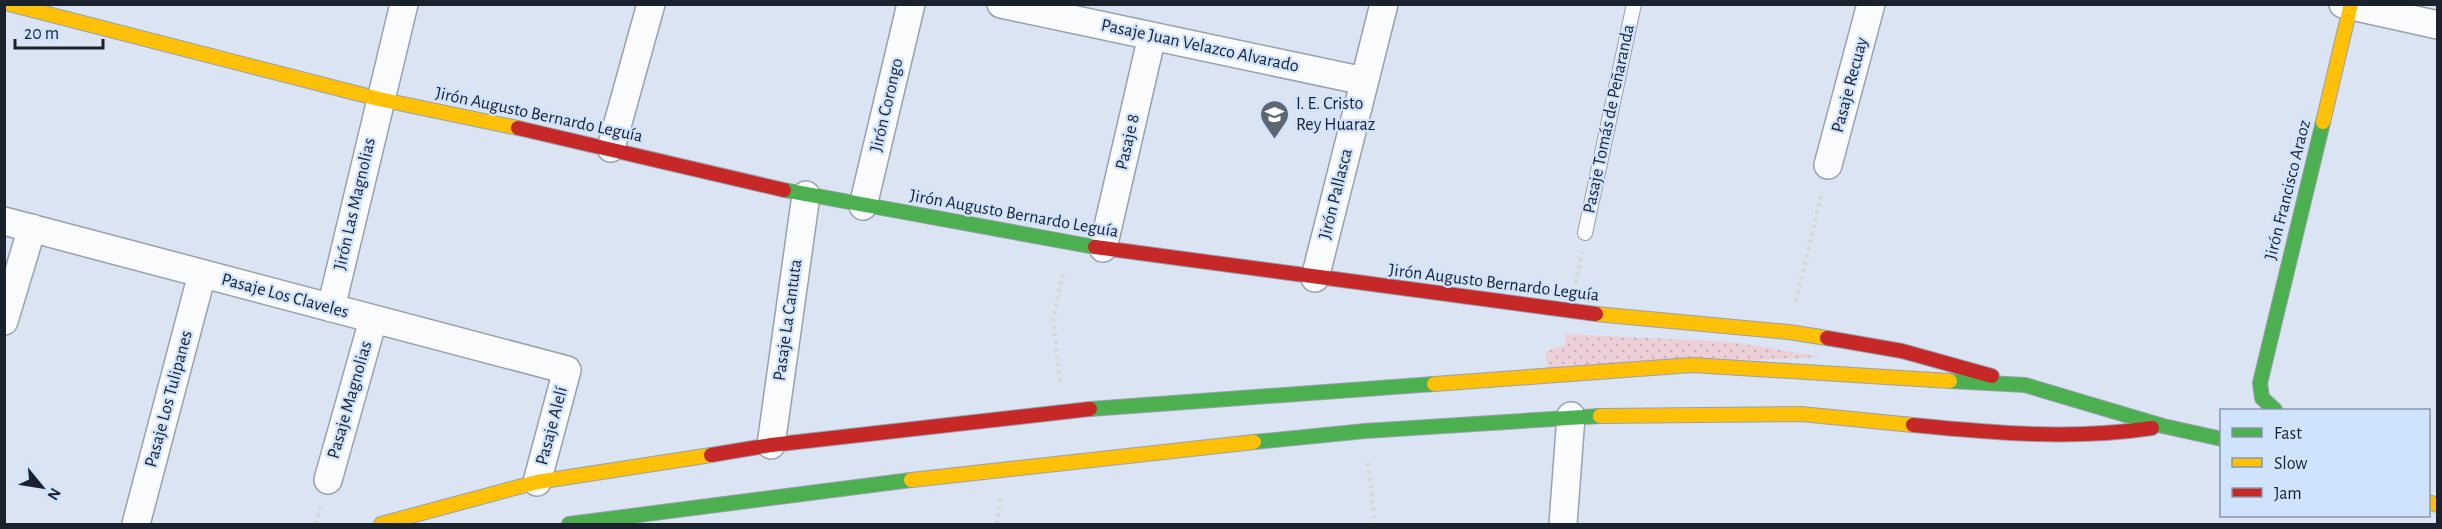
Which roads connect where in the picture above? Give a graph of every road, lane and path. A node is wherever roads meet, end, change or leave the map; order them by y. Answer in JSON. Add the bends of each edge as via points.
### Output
{"nodes":[{"id":1,"x":9,"y":4,"type":"edge"},
{"id":2,"x":404,"y":4,"type":"edge"},
{"id":3,"x":651,"y":4,"type":"edge"},
{"id":4,"x":911,"y":4,"type":"edge"},
{"id":5,"x":1001,"y":4,"type":"edge"},
{"id":6,"x":1384,"y":4,"type":"edge"},
{"id":7,"x":1634,"y":4,"type":"edge"},
{"id":8,"x":1871,"y":4,"type":"edge"},
{"id":9,"x":2348,"y":5,"type":"edge"},
{"id":10,"x":2438,"y":25,"type":"edge"},
{"id":11,"x":1152,"y":36,"type":"junction"},
{"id":12,"x":1364,"y":81,"type":"junction"},
{"id":13,"x":379,"y":99,"type":"junction"},
{"id":14,"x":611,"y":148,"type":"junction"},
{"id":15,"x":1828,"y":165,"type":"joint"},
{"id":16,"x":806,"y":195,"type":"junction"},
{"id":17,"x":863,"y":206,"type":"junction"},
{"id":18,"x":4,"y":221,"type":"edge"},
{"id":19,"x":32,"y":228,"type":"junction"},
{"id":20,"x":1585,"y":233,"type":"joint"},
{"id":21,"x":1068,"y":243,"type":"junction"},
{"id":22,"x":1104,"y":248,"type":"junction"},
{"id":23,"x":202,"y":274,"type":"junction"},
{"id":24,"x":1315,"y":278,"type":"junction"},
{"id":25,"x":331,"y":308,"type":"junction"},
{"id":26,"x":1571,"y":312,"type":"junction"},
{"id":27,"x":373,"y":320,"type":"junction"},
{"id":28,"x":4,"y":321,"type":"edge"},
{"id":29,"x":1789,"y":332,"type":"junction"},
{"id":30,"x":567,"y":370,"type":"joint"},
{"id":31,"x":2025,"y":385,"type":"junction"},
{"id":32,"x":2273,"y":409,"type":"edge"},
{"id":33,"x":1063,"y":411,"type":"junction"},
{"id":34,"x":1571,"y":416,"type":"junction"},
{"id":35,"x":2163,"y":426,"type":"junction"},
{"id":36,"x":1365,"y":431,"type":"junction"},
{"id":37,"x":2220,"y":439,"type":"edge"},
{"id":38,"x":771,"y":445,"type":"junction"},
{"id":39,"x":328,"y":480,"type":"dead end"},
{"id":40,"x":537,"y":482,"type":"junction"},
{"id":41,"x":136,"y":525,"type":"edge"},
{"id":42,"x":381,"y":525,"type":"edge"},
{"id":43,"x":569,"y":525,"type":"edge"},
{"id":44,"x":1375,"y":525,"type":"edge"},
{"id":45,"x":1563,"y":525,"type":"edge"}],
"edges":[{"from":1,"to":13,"type":"main road","name":"Jirón Augusto Bernardo Leguía"},
{"from":2,"to":13,"type":"street","name":"Jirón Las Magnolias"},
{"from":3,"to":14,"type":"street"},
{"from":4,"to":17,"type":"street","name":"Jirón Corongo"},
{"from":5,"to":11,"type":"street","name":"Pasaje Juan Velazco Alvarado"},
{"from":6,"to":12,"type":"street","name":"Jirón Pallasca"},
{"from":7,"to":20,"type":"lane","name":"Pasaje Tomás de Peñaranda"},
{"from":8,"to":15,"type":"street","name":"Pasaje Recuay"},
{"from":9,"to":10,"type":"street"},
{"from":9,"to":32,"type":"main road","name":"Jirón Francisco Araoz","via":[[2260,383],[2262,398]]},
{"from":11,"to":12,"type":"street","name":"Pasaje Juan Velazco Alvarado"},
{"from":11,"to":22,"type":"street","name":"Pasaje 8"},
{"from":12,"to":24,"type":"street","name":"Jirón Pallasca"},
{"from":13,"to":14,"type":"main road","name":"Jirón Augusto Bernardo Leguía"},
{"from":13,"to":25,"type":"street","name":"Jirón Las Magnolias"},
{"from":14,"to":16,"type":"main road","name":"Jirón Augusto Bernardo Leguía"},
{"from":15,"to":29,"type":"path"},
{"from":16,"to":17,"type":"main road","name":"Jirón Augusto Bernardo Leguía"},
{"from":16,"to":38,"type":"street","name":"Pasaje La Cantuta"},
{"from":17,"to":21,"type":"main road","name":"Jirón Augusto Bernardo Leguía"},
{"from":18,"to":19,"type":"street","name":"Pasaje Los Claveles"},
{"from":19,"to":23,"type":"street","name":"Pasaje Los Claveles"},
{"from":19,"to":28,"type":"street"},
{"from":20,"to":26,"type":"path"},
{"from":21,"to":22,"type":"main road","name":"Jirón Augusto Bernardo Leguía"},
{"from":21,"to":33,"type":"path","via":[[1053,319]]},
{"from":22,"to":24,"type":"main road","name":"Jirón Augusto Bernardo Leguía"},
{"from":23,"to":25,"type":"street","name":"Pasaje Los Claveles"},
{"from":23,"to":41,"type":"street","name":"Pasaje Los Tulipanes"},
{"from":24,"to":26,"type":"main road","name":"Jirón Augusto Bernardo Leguía"},
{"from":25,"to":27,"type":"street","name":"Pasaje Los Claveles"},
{"from":26,"to":29,"type":"main road","name":"Jirón Augusto Bernardo Leguía"},
{"from":27,"to":30,"type":"street","name":"Pasaje Los Claveles"},
{"from":27,"to":39,"type":"street","name":"Pasaje Magnolias"},
{"from":29,"to":31,"type":"main road","name":"Jirón Augusto Bernardo Leguía","via":[[1902,351]]},
{"from":30,"to":40,"type":"street","name":"Pasaje Alelí"},
{"from":31,"to":33,"type":"main road","via":[[1692,365]]},
{"from":31,"to":35,"type":"main road"},
{"from":33,"to":38,"type":"main road"},
{"from":34,"to":35,"type":"main road","via":[[1801,414],[1986,432],[2105,435]]},
{"from":34,"to":36,"type":"main road"},
{"from":34,"to":45,"type":"street"},
{"from":35,"to":37,"type":"main road"},
{"from":36,"to":43,"type":"main road","via":[[1003,468]]},
{"from":36,"to":44,"type":"path"},
{"from":38,"to":40,"type":"main road"},
{"from":40,"to":42,"type":"main road"}]}
